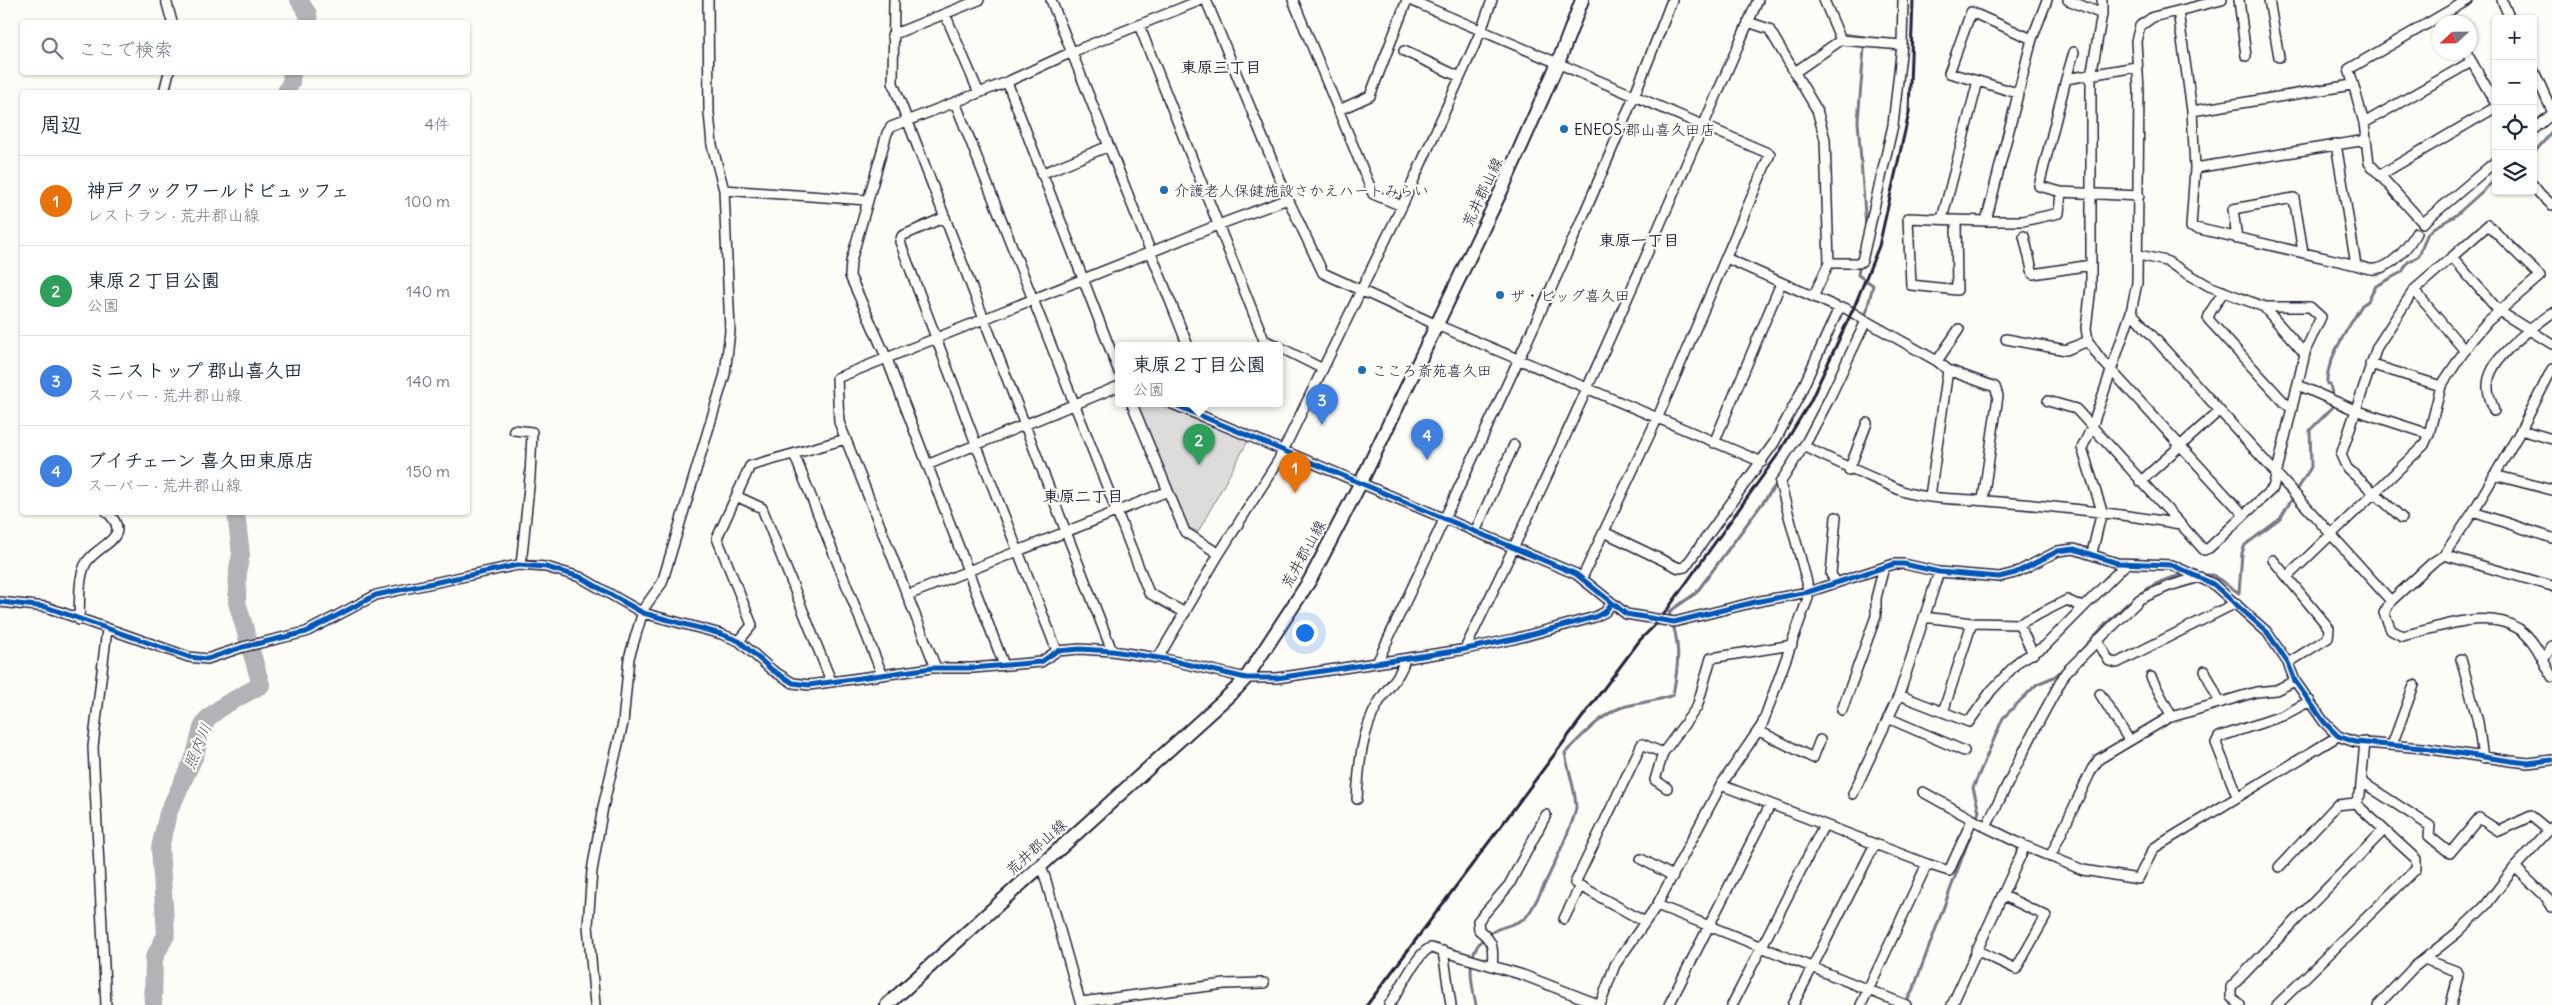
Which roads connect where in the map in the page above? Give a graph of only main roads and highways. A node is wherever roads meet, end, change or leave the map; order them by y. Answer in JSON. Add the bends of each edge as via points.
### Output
{"nodes":[{"id":1,"x":1582,"y":0,"type":"edge"},
{"id":2,"x":887,"y":1005,"type":"edge"}],
"edges":[{"from":1,"to":2,"type":"main road","name":"荒井郡山線","via":[[1502,189],[1360,482],[1310,580],[1246,678]]}]}
